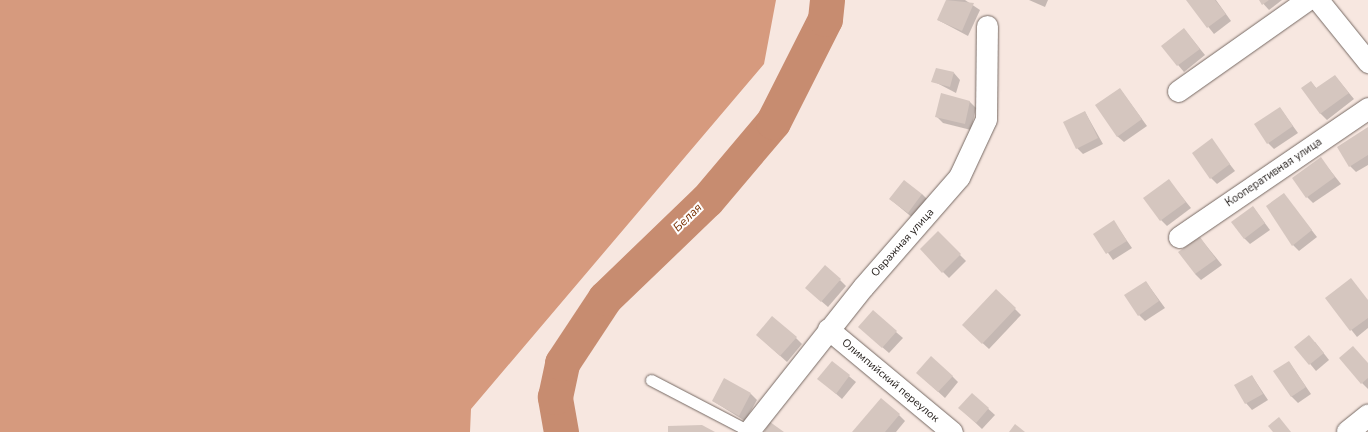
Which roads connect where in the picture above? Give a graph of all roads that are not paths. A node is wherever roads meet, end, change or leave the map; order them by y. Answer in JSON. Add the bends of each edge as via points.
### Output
{"nodes":[{"id":1,"x":1307,"y":0,"type":"edge"},
{"id":2,"x":1318,"y":0,"type":"edge"},
{"id":3,"x":987,"y":26,"type":"dead end"},
{"id":4,"x":1368,"y":62,"type":"edge"},
{"id":5,"x":1178,"y":91,"type":"dead end"},
{"id":6,"x":1368,"y":108,"type":"edge"},
{"id":7,"x":1179,"y":237,"type":"dead end"},
{"id":8,"x":828,"y":329,"type":"junction"},
{"id":9,"x":651,"y":380,"type":"dead end"},
{"id":10,"x":1368,"y":416,"type":"edge"},
{"id":11,"x":749,"y":431,"type":"edge"},
{"id":12,"x":952,"y":432,"type":"edge"},
{"id":13,"x":1348,"y":432,"type":"edge"}],
"edges":[{"from":1,"to":5,"type":"street"},
{"from":2,"to":4,"type":"street"},
{"from":3,"to":8,"type":"street","name":"Овражная улица","via":[[986,119],[976,148],[959,177]]},
{"from":6,"to":7,"type":"street","name":"Кооперативная улица"},
{"from":8,"to":11,"type":"street","name":"Овражная улица"},
{"from":8,"to":12,"type":"street","name":"Олимпийский переулок"},
{"from":9,"to":11,"type":"lane"},
{"from":10,"to":13,"type":"street"}]}
